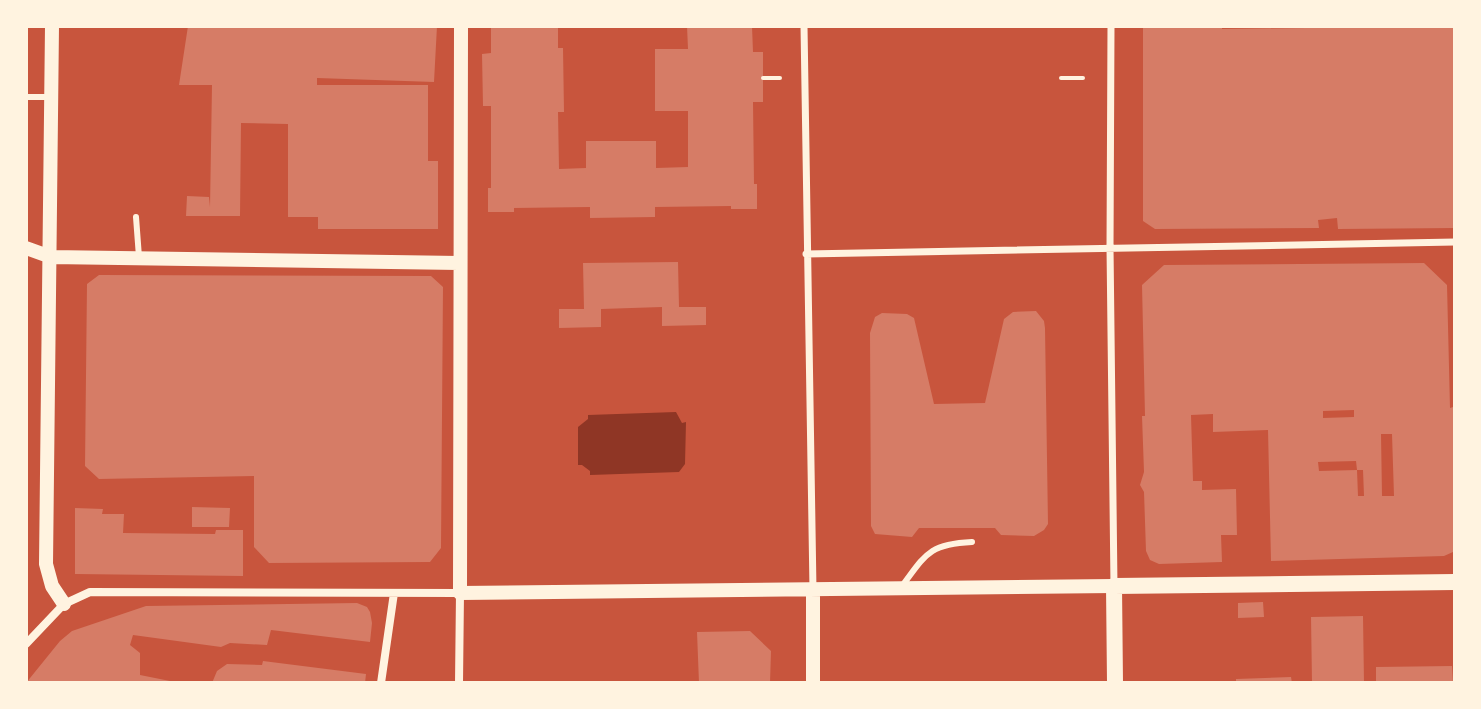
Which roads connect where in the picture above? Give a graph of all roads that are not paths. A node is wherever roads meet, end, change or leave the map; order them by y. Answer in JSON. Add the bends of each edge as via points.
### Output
{"nodes":[{"id":1,"x":52,"y":26,"type":"edge"},
{"id":2,"x":461,"y":26,"type":"edge"},
{"id":3,"x":804,"y":26,"type":"edge"},
{"id":4,"x":1111,"y":26,"type":"edge"},
{"id":5,"x":26,"y":97,"type":"edge"},
{"id":6,"x":49,"y":97,"type":"junction"},
{"id":7,"x":136,"y":217,"type":"dead end"},
{"id":8,"x":1455,"y":242,"type":"edge"},
{"id":9,"x":1110,"y":247,"type":"junction"},
{"id":10,"x":26,"y":248,"type":"edge"},
{"id":11,"x":806,"y":254,"type":"junction"},
{"id":12,"x":51,"y":257,"type":"junction"},
{"id":13,"x":139,"y":258,"type":"junction"},
{"id":14,"x":459,"y":263,"type":"junction"},
{"id":15,"x":972,"y":542,"type":"dead end"},
{"id":16,"x":1455,"y":582,"type":"edge"},
{"id":17,"x":1114,"y":586,"type":"junction"},
{"id":18,"x":900,"y":589,"type":"junction"},
{"id":19,"x":813,"y":590,"type":"junction"},
{"id":20,"x":394,"y":593,"type":"junction"},
{"id":21,"x":460,"y":593,"type":"junction"},
{"id":22,"x":64,"y":604,"type":"junction"},
{"id":23,"x":26,"y":644,"type":"edge"},
{"id":24,"x":381,"y":683,"type":"edge"},
{"id":25,"x":459,"y":683,"type":"edge"},
{"id":26,"x":813,"y":683,"type":"edge"},
{"id":27,"x":1115,"y":683,"type":"edge"}],
"edges":[{"from":1,"to":6,"type":"street"},
{"from":2,"to":14,"type":"street"},
{"from":3,"to":11,"type":"street"},
{"from":4,"to":9,"type":"street"},
{"from":5,"to":6,"type":"lane"},
{"from":6,"to":12,"type":"street"},
{"from":7,"to":13,"type":"lane"},
{"from":8,"to":9,"type":"street"},
{"from":9,"to":11,"type":"street"},
{"from":9,"to":17,"type":"street"},
{"from":10,"to":12,"type":"street"},
{"from":11,"to":19,"type":"street"},
{"from":12,"to":13,"type":"street"},
{"from":12,"to":22,"type":"street","via":[[46,564]]},
{"from":13,"to":14,"type":"street"},
{"from":14,"to":21,"type":"street"},
{"from":15,"to":18,"type":"lane","via":[[946,543],[931,551]]},
{"from":16,"to":17,"type":"main road"},
{"from":17,"to":18,"type":"street"},
{"from":17,"to":27,"type":"main road"},
{"from":18,"to":19,"type":"street"},
{"from":19,"to":21,"type":"street"},
{"from":19,"to":26,"type":"street"},
{"from":20,"to":21,"type":"street"},
{"from":20,"to":22,"type":"street","via":[[90,592]]},
{"from":20,"to":24,"type":"street"},
{"from":21,"to":25,"type":"street"},
{"from":22,"to":23,"type":"street"}]}
